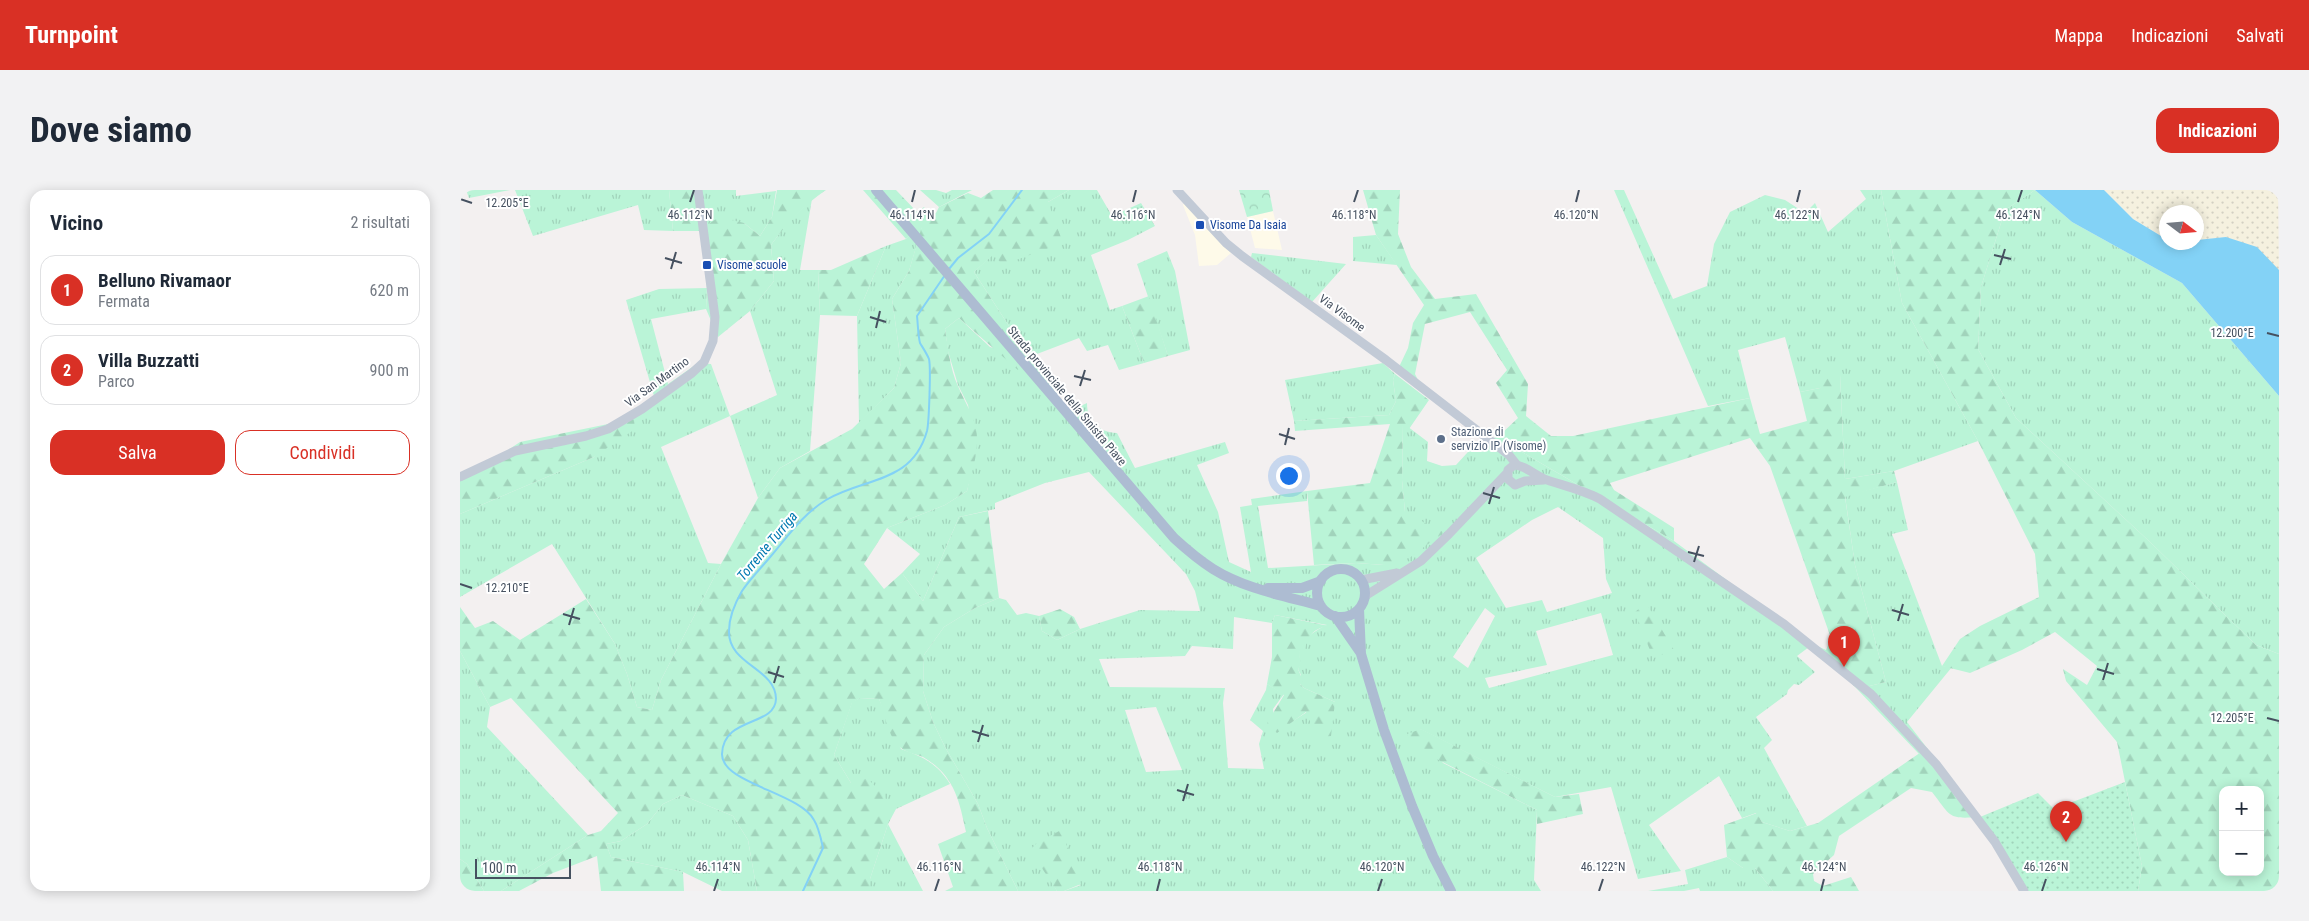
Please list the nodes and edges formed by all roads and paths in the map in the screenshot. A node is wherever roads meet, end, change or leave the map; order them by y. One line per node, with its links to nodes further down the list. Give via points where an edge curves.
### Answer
1 (698, 190): 8 (street, Via San Martino, via 715,317 713,341 704,362 649,404 608,429 515,451)
2 (876, 190): 16 (main road, Strada provinciale della Sinistra Piave, via 1174,538 1213,569)
3 (1177, 190): 4 (street, Via Visome, via 1242,256 1386,360)
4 (1501, 449): 5 (street, Via Visome); 7 (street)
5 (1517, 465): 6 (street); 7 (street)
6 (1526, 470): 9 (street); 10 (street)
7 (1507, 472): 11 (street); 12 (street)
8 (460, 478)
9 (1548, 480): 10 (street); 23 (street, via 1600,499 1784,624 1871,694 1936,764 1995,842)
10 (1525, 481): 11 (street)
11 (1512, 484): 12 (street)
12 (1489, 492): 13 (street, via 1433,550)
13 (1404, 572): 14 (street); 17 (street)
14 (1361, 580): 15 (main road, via 1349,571 1341,570 1333,571); 17 (main road)
15 (1321, 581): 16 (main road, via 1302,588); 18 (main road, via 1317,595)
16 (1265, 590): 18 (main road)
17 (1365, 596): 19 (main road)
18 (1321, 606): 20 (main road)
19 (1359, 609): 20 (main road, via 1347,616); 21 (main road)
20 (1335, 616): 21 (main road)
21 (1361, 654): 22 (main road, via 1412,806)
22 (1451, 891)
23 (2024, 891)

